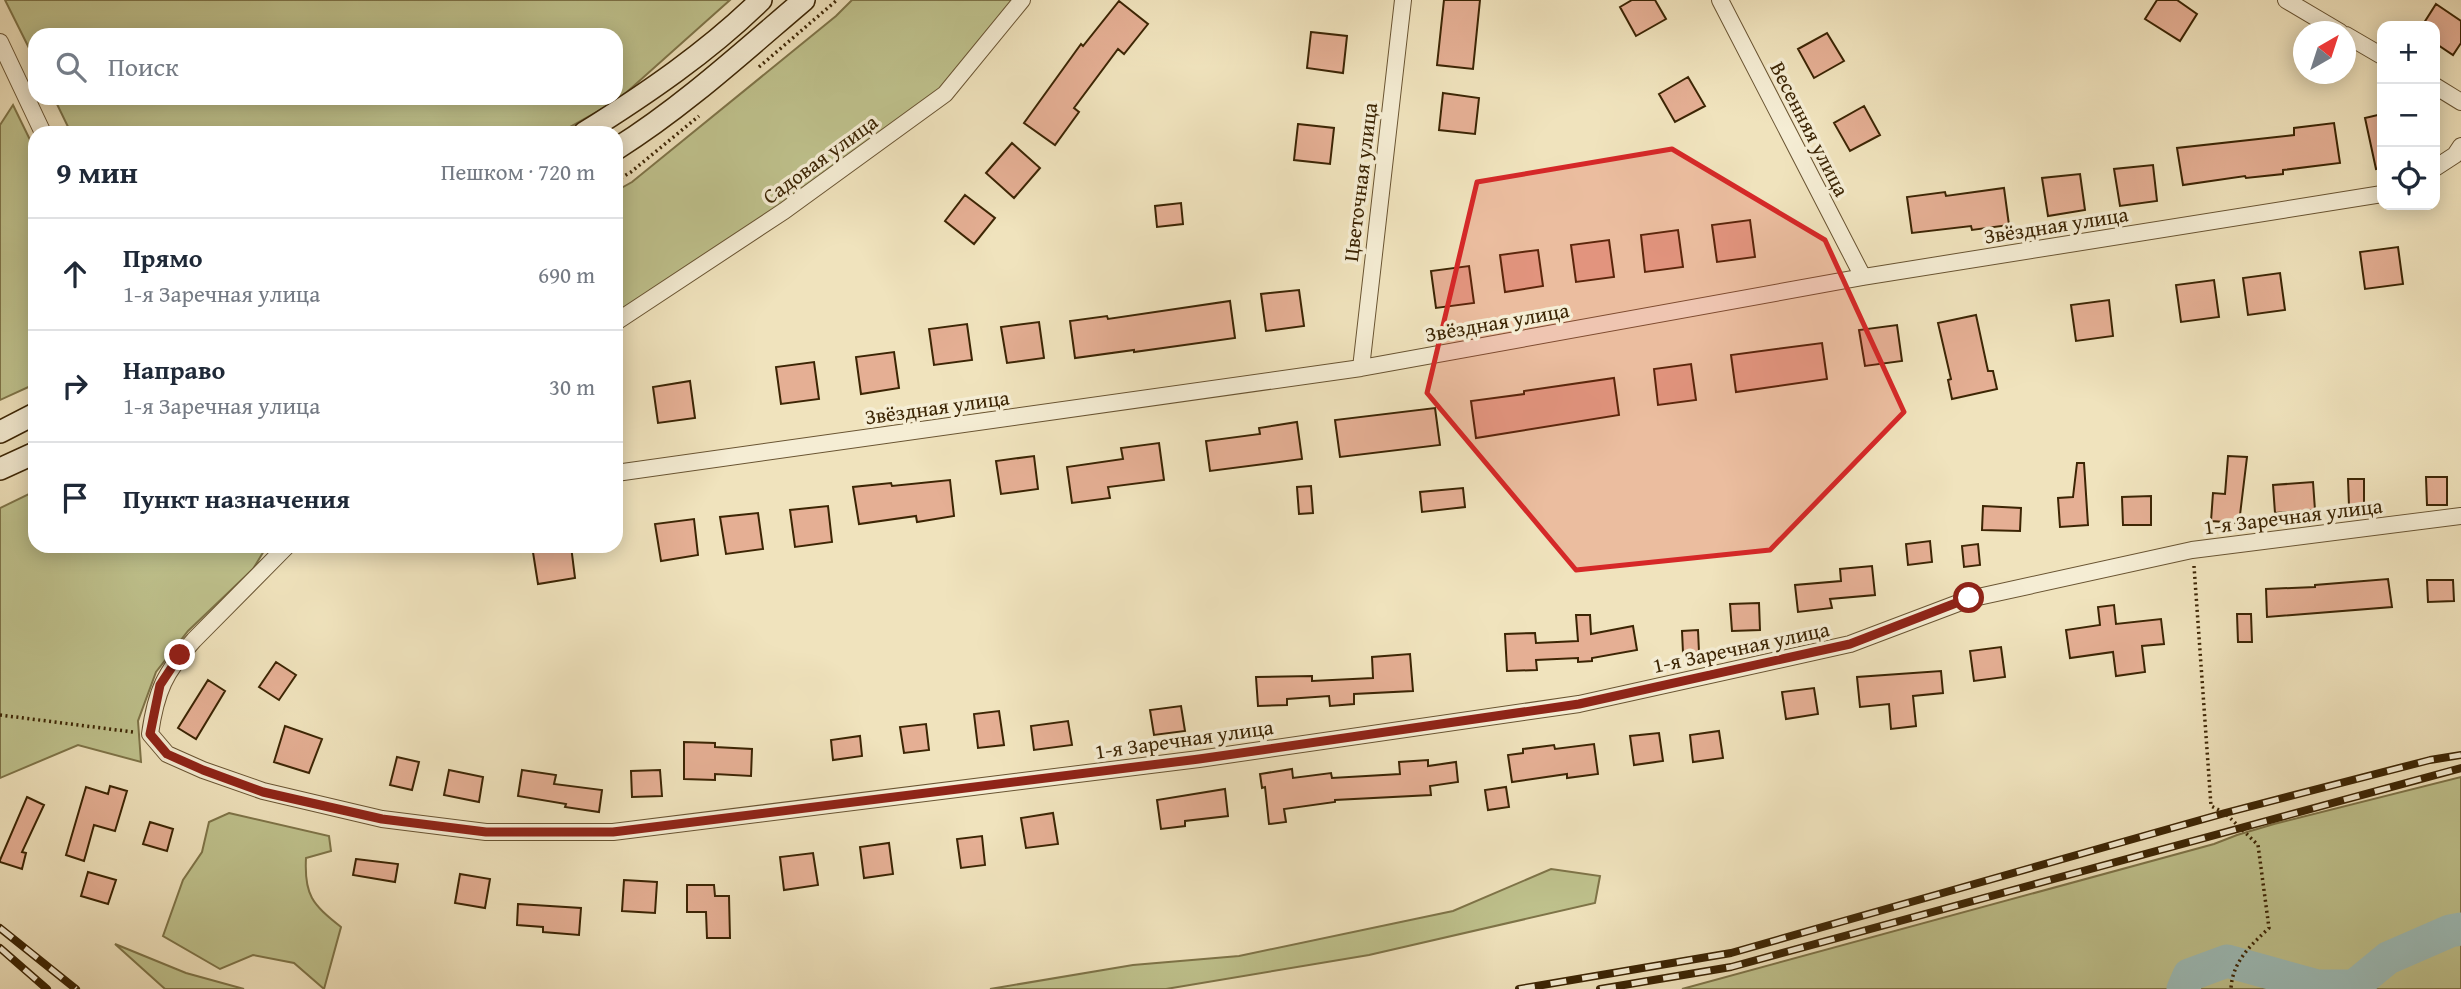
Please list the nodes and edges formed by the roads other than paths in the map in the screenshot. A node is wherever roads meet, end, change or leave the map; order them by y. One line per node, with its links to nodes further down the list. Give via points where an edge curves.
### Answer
1 (761, 0): 16 (main road, via 645,94)
2 (804, 0): 17 (main road)
3 (1022, 0): 22 (street, Садовая улица, via 945,94 784,211)
4 (1403, 0): 23 (street, Цветочная улица)
5 (1720, 0): 21 (street, Весенняя улица)
6 (2286, 0): 7 (street)
7 (2321, 21)
8 (2356, 41): 10 (street)
9 (0, 43): 12 (street)
10 (2377, 53)
11 (2440, 89): 13 (street)
12 (28, 102)
13 (2461, 102)
14 (30, 105): 15 (street)
15 (40, 126)
16 (595, 126)
17 (623, 145)
18 (2461, 146): 19 (street)
19 (2440, 165)
20 (2377, 195): 21 (street, Звёздная улица)
21 (1863, 278): 23 (street, Звёздная улица)
22 (623, 317)
23 (1361, 368): 28 (street, Звёздная улица)
24 (28, 418): 25 (main road)
25 (0, 432)
26 (28, 456): 27 (main road)
27 (0, 469)
28 (623, 472)
29 (2461, 516): 30 (street, 1-я Заречная улица, via 2192,550 1969,598 1850,644 1579,704 1199,759 613,832 486,832 382,819 263,792 167,754 150,734 160,685 180,655)
30 (280, 553)

